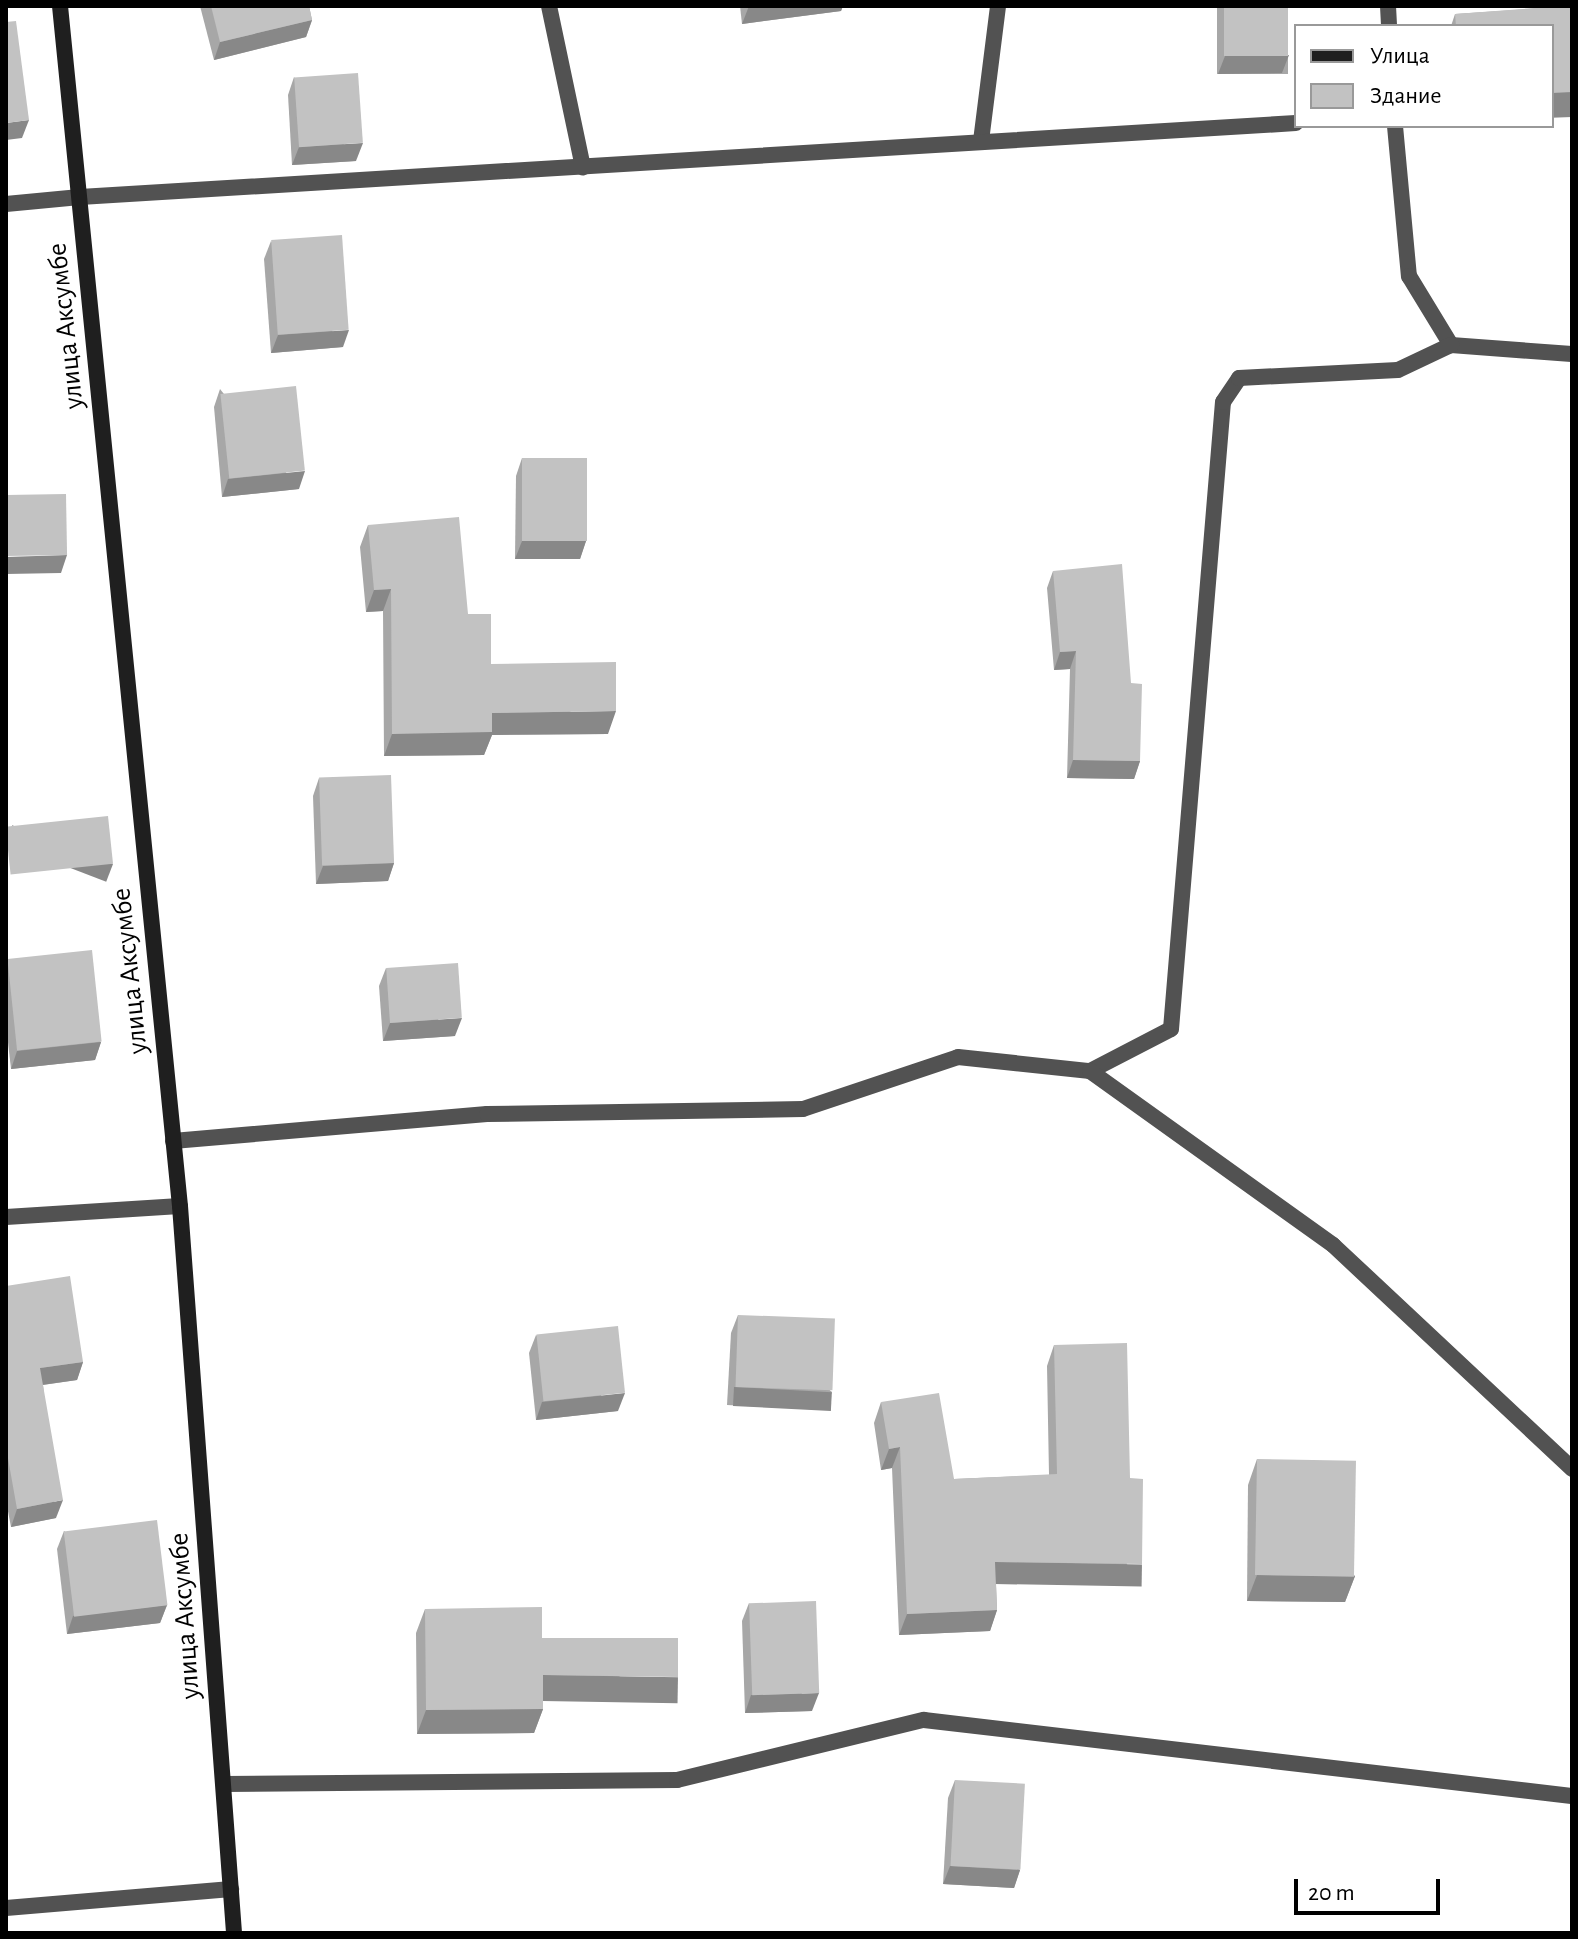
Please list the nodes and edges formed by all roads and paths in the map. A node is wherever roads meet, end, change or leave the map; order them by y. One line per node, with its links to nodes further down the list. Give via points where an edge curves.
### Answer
1 (60, 6): 8 (main road, улица Аксумбе)
2 (549, 6): 7 (street)
3 (998, 6): 6 (street)
4 (1294, 123): 6 (street)
5 (1395, 128): 10 (street, via 1409,276)
6 (981, 141): 7 (street)
7 (583, 167): 8 (street)
8 (80, 197): 9 (street); 13 (main road, улица Аксумбе)
9 (6, 204)
10 (1451, 345): 11 (street); 12 (street, via 1398,370 1239,378 1223,402 1171,1029)
11 (1572, 354)
12 (1090, 1071): 13 (street, via 958,1057 803,1109 487,1114); 16 (street, via 1333,1245)
13 (173, 1141): 14 (main road, улица Аксумбе)
14 (180, 1206): 15 (street); 17 (main road, улица Аксумбе)
15 (6, 1217)
16 (1572, 1469)
17 (224, 1784): 18 (street, via 677,1780 924,1720); 19 (main road, улица Аксумбе)
18 (1572, 1796)
19 (231, 1889): 20 (street); 21 (main road, улица Аксумбе)
20 (6, 1908)
21 (234, 1933)

